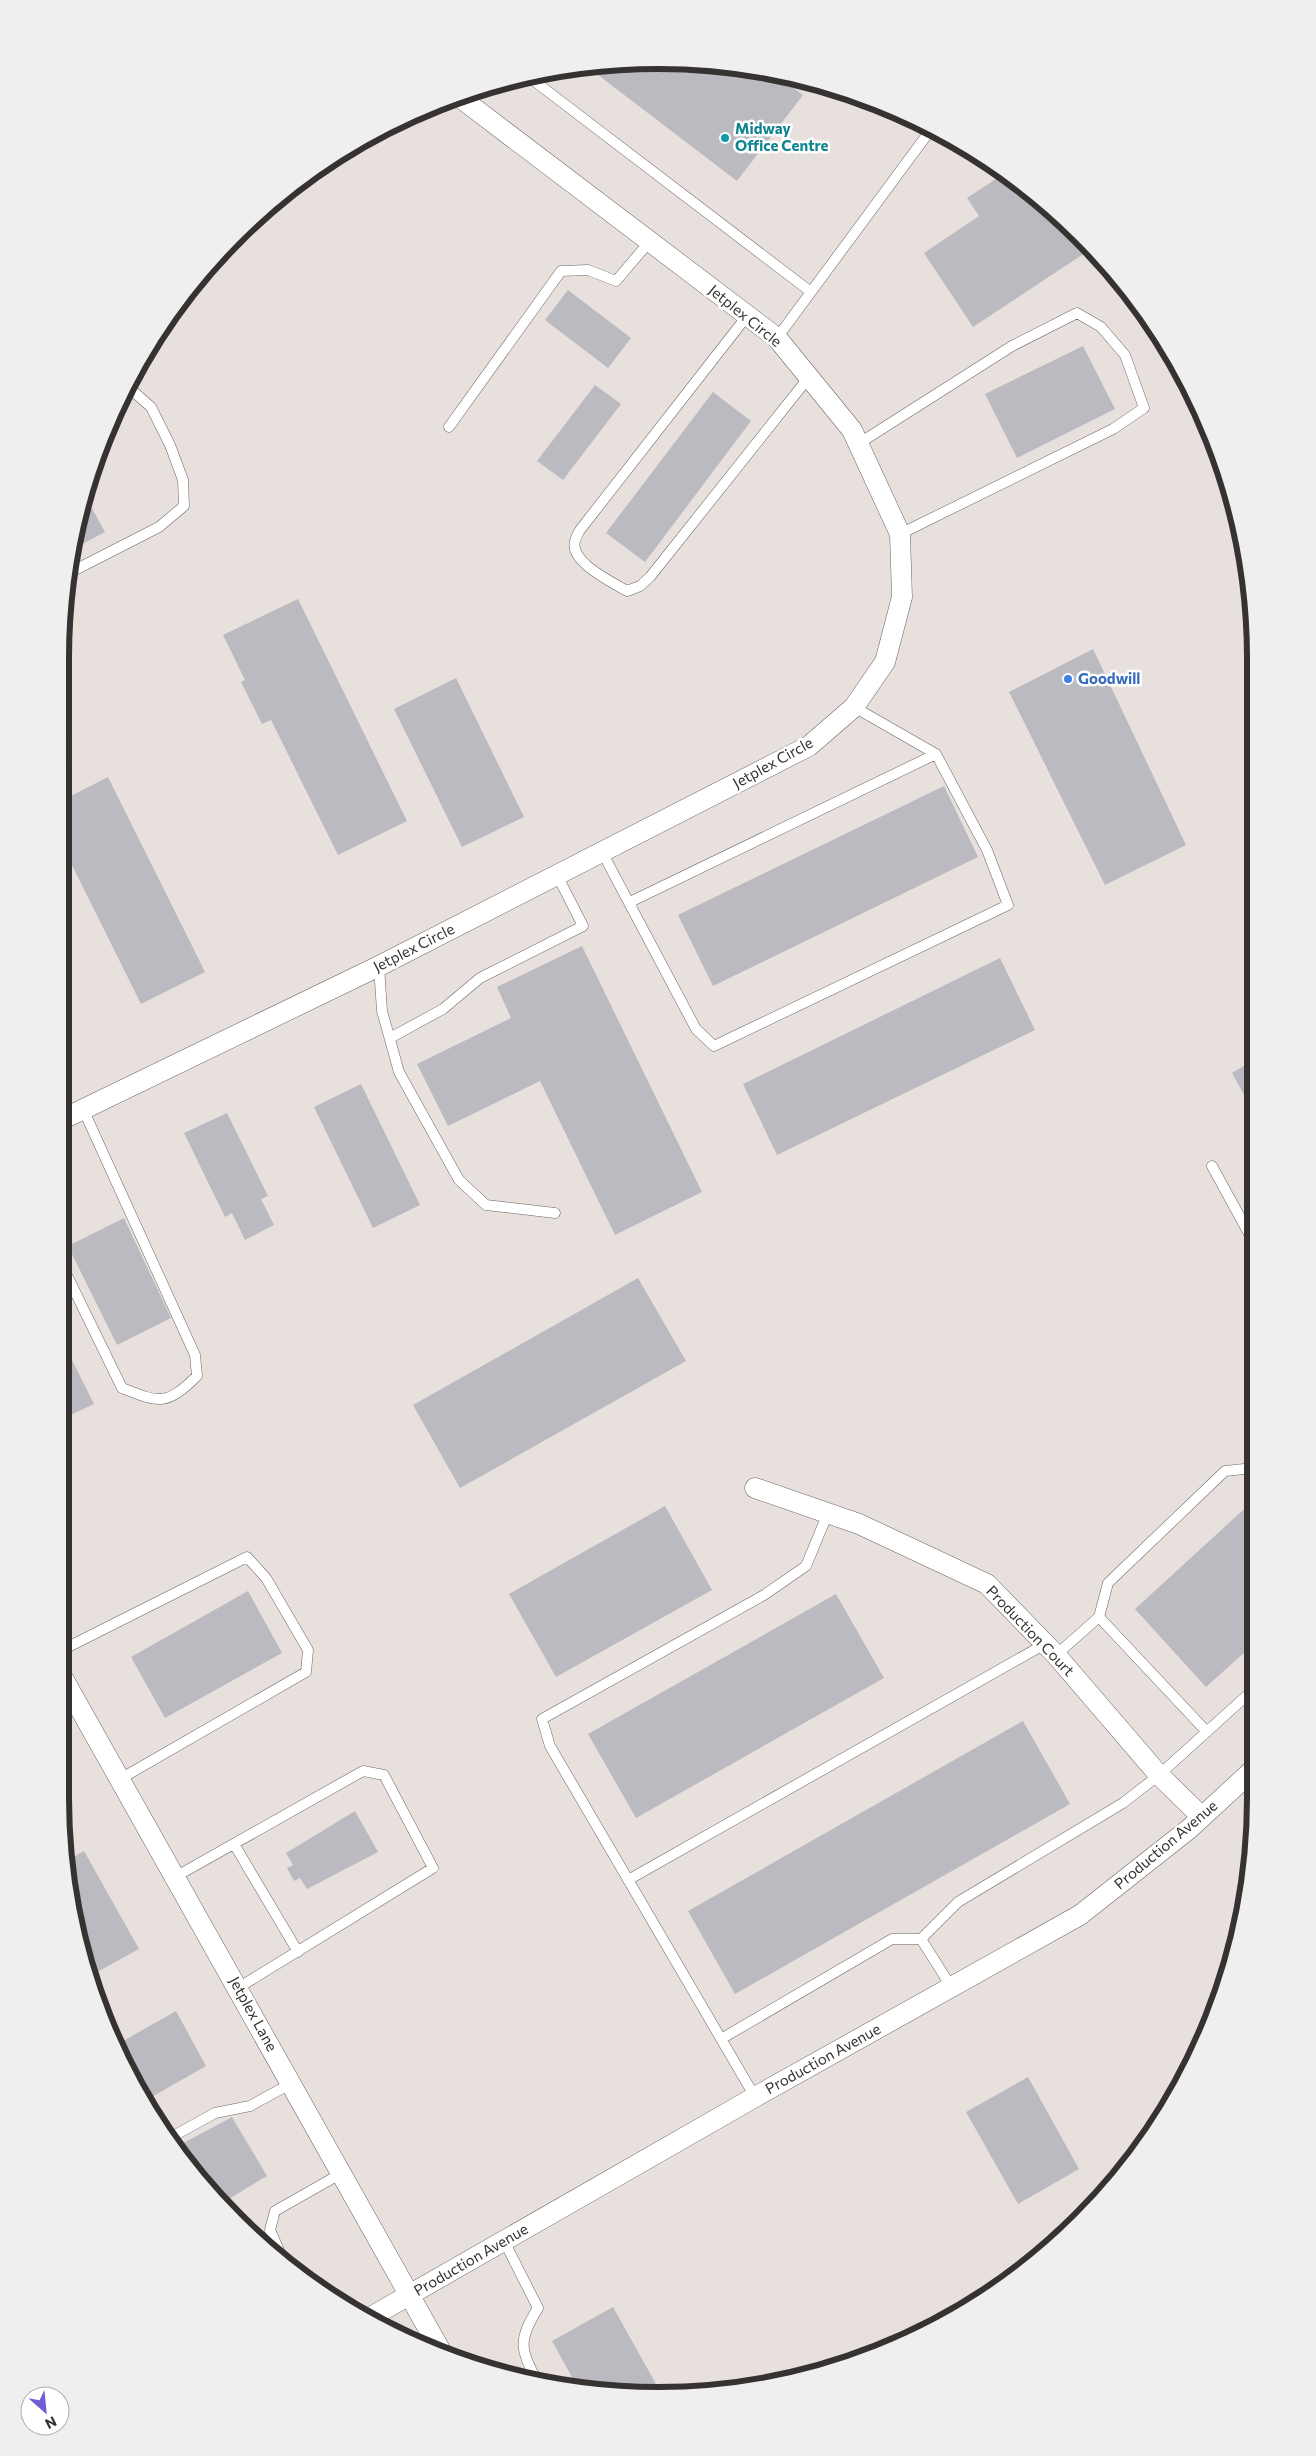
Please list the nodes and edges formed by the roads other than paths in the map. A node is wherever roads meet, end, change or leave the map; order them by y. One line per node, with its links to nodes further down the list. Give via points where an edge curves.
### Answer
1 (535, 82): 5 (lane)
2 (465, 101): 4 (street, Jetplex Circle)
3 (927, 134): 5 (lane)
4 (650, 241): 6 (street, Jetplex Circle); 10 (lane, via 616,281 588,270 561,271)
5 (811, 292): 7 (lane)
6 (748, 316): 7 (street, Jetplex Circle); 8 (lane, via 580,530 574,542 576,554 587,568 626,591 640,586)
7 (776, 338): 8 (street, Jetplex Circle)
8 (808, 377): 11 (street, Jetplex Circle, via 852,430)
9 (133, 392): 13 (lane, via 151,407 170,445 183,480 184,506 160,527)
10 (448, 427)
11 (858, 444): 12 (street, Jetplex Circle); 12 (lane, via 1012,346 1077,313 1101,327 1124,355 1144,408 1113,429)
12 (900, 534): 14 (street, Jetplex Circle, via 902,597 884,662)
13 (76, 570)
14 (854, 707): 15 (lane); 16 (street, Jetplex Circle, via 809,746)
15 (936, 754): 18 (lane); 18 (lane, via 987,850 1008,905 714,1046 696,1029)
16 (602, 852): 17 (street, Jetplex Circle); 18 (lane)
17 (557, 874): 19 (street, Jetplex Circle); 20 (lane, via 583,926 480,978 443,1009)
18 (630, 902)
19 (379, 966): 20 (lane, via 382,1012); 21 (street, Jetplex Circle)
20 (390, 1038): 24 (lane, via 399,1072 459,1180 486,1205)
21 (83, 1109): 22 (street, Jetplex Circle); 26 (lane, via 195,1355 197,1376 177,1395 154,1401 122,1388)
22 (69, 1116)
23 (1212, 1166): 25 (lane)
24 (555, 1213)
25 (1247, 1230)
26 (69, 1279)
27 (1247, 1469): 30 (lane, via 1225,1471 1108,1583)
28 (755, 1488): 29 (street, Production Court)
29 (828, 1513): 32 (street, Production Court, via 859,1524 987,1584); 42 (lane, via 806,1566 764,1595 542,1719 550,1746)
30 (1099, 1617): 32 (lane); 35 (lane)
31 (69, 1646): 38 (lane, via 247,1557 266,1578 308,1650 306,1672)
32 (1050, 1650): 36 (street, Production Court); 42 (lane)
33 (69, 1689): 38 (street, Jetplex Lane)
34 (1247, 1695): 35 (lane)
35 (1207, 1732): 36 (lane)
36 (1159, 1775): 39 (street, Production Court); 43 (lane, via 1123,1803 958,1902)
37 (1247, 1775): 39 (street, Production Avenue)
38 (120, 1779): 41 (street, Jetplex Lane)
39 (1202, 1817): 46 (street, Production Avenue, via 1080,1915)
40 (234, 1844): 41 (lane); 44 (lane); 44 (lane, via 364,1771 384,1775 433,1868)
41 (175, 1877): 45 (street, Jetplex Lane)
42 (628, 1880): 47 (lane)
43 (921, 1939): 46 (lane); 47 (lane, via 892,1940)
44 (298, 1952): 45 (lane)
45 (238, 1988): 48 (street, Jetplex Lane)
46 (952, 1988): 49 (street, Production Avenue)
47 (721, 2039): 49 (lane)
48 (292, 2083): 50 (lane, via 250,2106 216,2113); 51 (street, Jetplex Lane)
49 (756, 2097): 52 (street, Production Avenue)
50 (175, 2135)
51 (342, 2173): 53 (lane, via 275,2211 270,2230); 54 (street, Jetplex Lane)
52 (504, 2241): 54 (street, Production Avenue); 57 (lane, via 538,2308 527,2326 523,2354)
53 (278, 2248)
54 (410, 2295): 55 (street, Production Avenue); 56 (street, Jetplex Lane)
55 (375, 2314)
56 (438, 2344)
57 (532, 2373)

